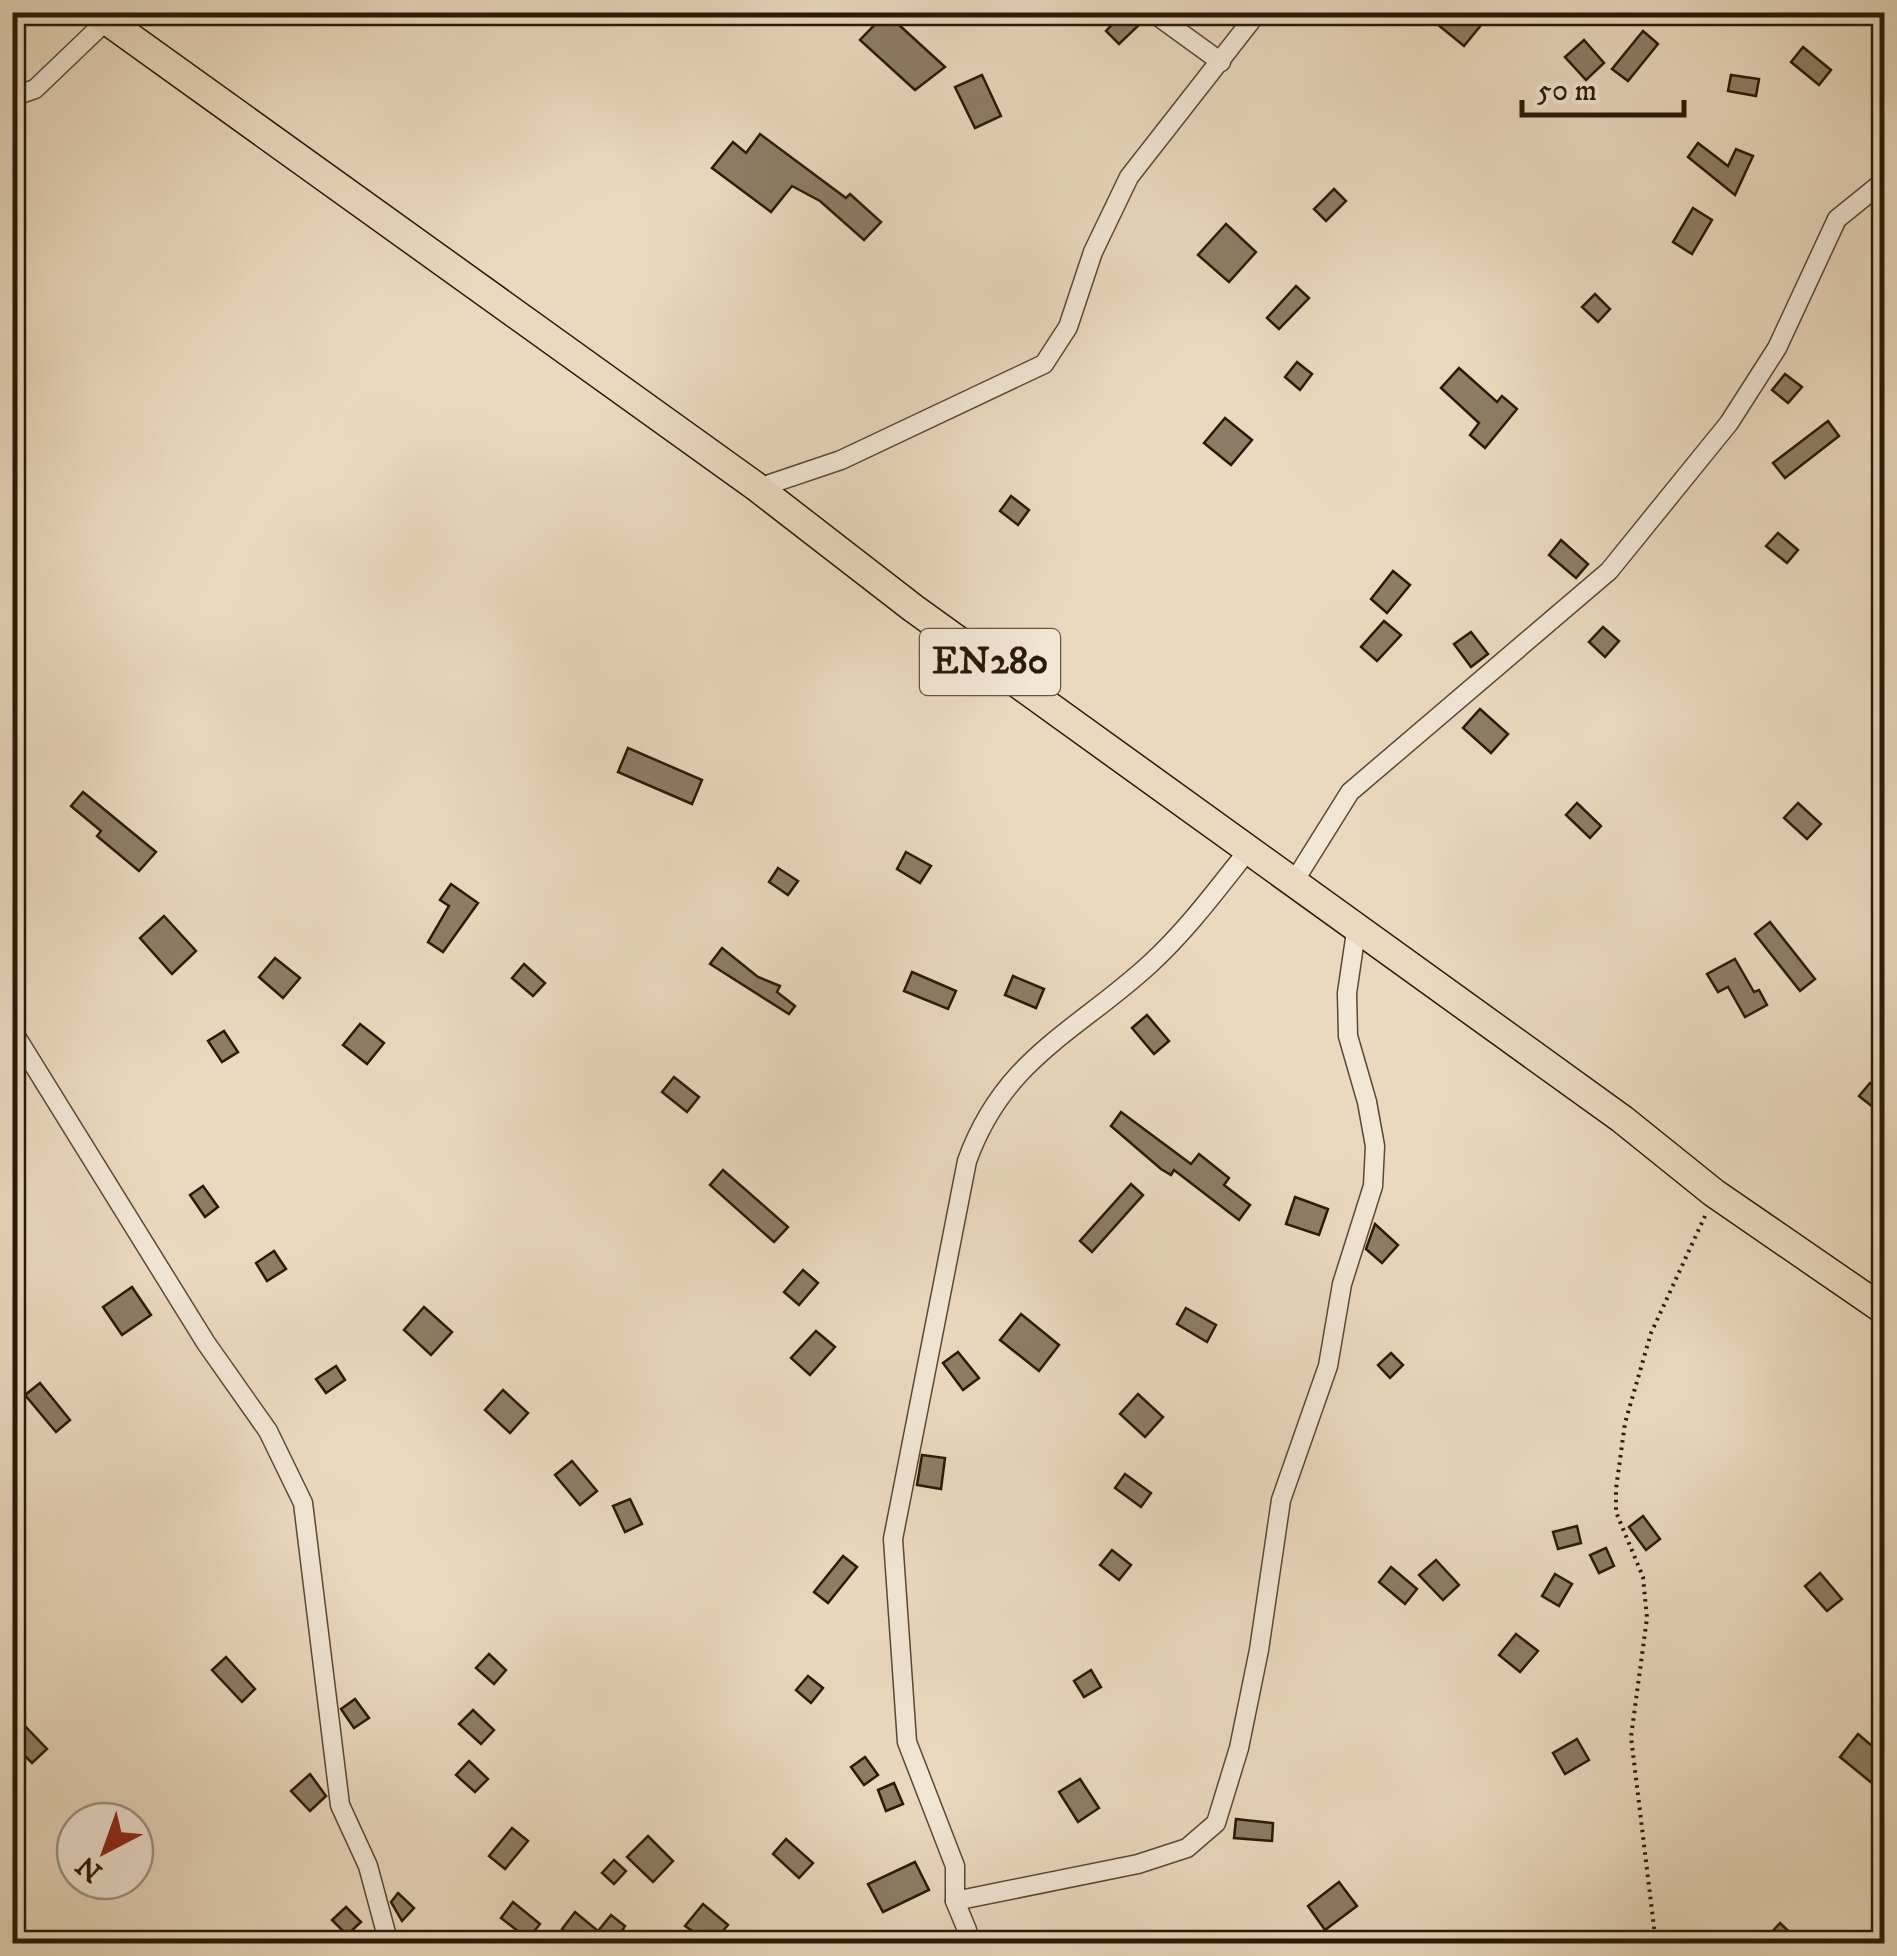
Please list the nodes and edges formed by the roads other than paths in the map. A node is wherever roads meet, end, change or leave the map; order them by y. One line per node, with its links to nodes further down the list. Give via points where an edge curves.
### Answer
1 (1152, 12): 4 (street)
2 (1258, 12): 4 (street)
3 (100, 17): 5 (street, via 34,89); 7 (main road, EN280)
4 (1221, 62): 7 (street, via 1115,200 1068,327 1044,364 841,460)
5 (12, 96)
6 (1884, 181): 9 (street, via 1837,219 1758,378 1609,571 1350,792)
7 (758, 488): 8 (main road, EN280, via 913,608)
8 (1250, 848): 9 (main road, EN280); 13 (street, via 1150,964 1025,1064 980,1126 967,1161 894,1539 908,1742 955,1866)
9 (1295, 880): 10 (main road, EN280)
10 (1356, 925): 12 (main road, EN280, via 1714,1193); 13 (street, via 1348,1036 1370,1117 1374,1186 1342,1284 1328,1366 1281,1500 1259,1650 1216,1822 1188,1848 1138,1864)
11 (12, 1030): 14 (street, via 268,1431 303,1503 340,1805 368,1866)
12 (1884, 1310)
13 (956, 1901): 15 (street)
14 (389, 1944)
15 (967, 1944)

